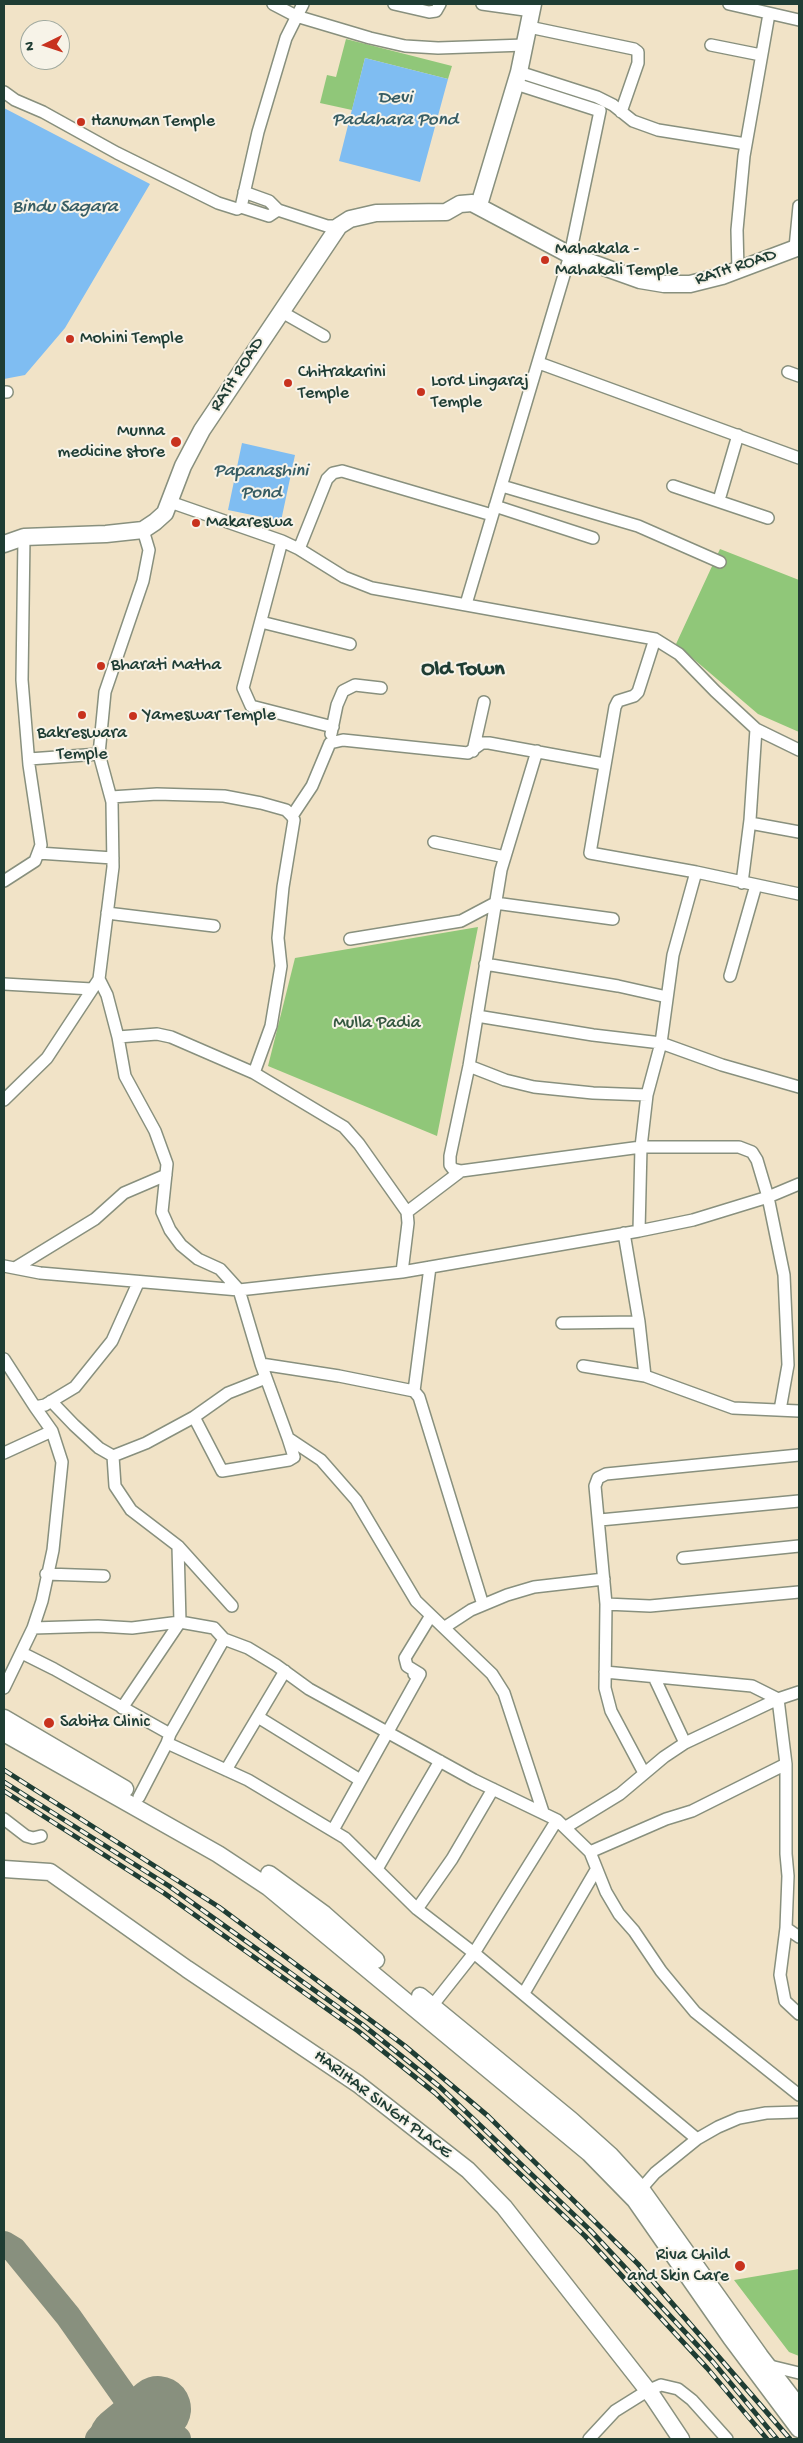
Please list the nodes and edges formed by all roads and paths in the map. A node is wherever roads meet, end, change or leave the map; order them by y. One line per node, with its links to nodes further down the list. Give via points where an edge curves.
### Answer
1 (273, 4): 9 (street)
2 (302, 4): 9 (street)
3 (394, 4): 4 (street, via 429,12)
4 (440, 4)
5 (482, 4): 7 (street)
6 (729, 4): 8 (street)
7 (531, 14): 11 (street); 16 (street, via 638,52 638,63)
8 (769, 14): 10 (street); 13 (street)
9 (296, 16): 11 (street, via 405,46); 18 (street, via 286,38 258,132)
10 (799, 20)
11 (525, 45): 14 (street)
12 (711, 45): 13 (street)
13 (761, 55): 17 (street)
14 (518, 78): 16 (street, via 597,97); 19 (street); 25 (street, via 600,111)
15 (4, 92): 21 (street, via 218,203 232,209)
16 (621, 112): 17 (street, via 633,121 658,130)
17 (746, 144): 26 (street, via 738,230)
18 (244, 192): 21 (street); 22 (street, via 269,201)
19 (479, 205): 23 (street, via 460,204 446,212 376,212 350,219); 25 (street, RATH ROAD)
20 (799, 206): 24 (street)
21 (241, 207): 22 (street, via 269,216)
22 (278, 210): 23 (street, via 327,226)
23 (339, 226): 27 (street, RATH ROAD)
24 (797, 247): 26 (street, RATH ROAD)
25 (570, 255): 26 (street, RATH ROAD, via 640,280 664,284 690,284); 29 (street)
26 (738, 271)
27 (280, 311): 28 (street); 37 (street, RATH ROAD, via 202,430 183,466)
28 (324, 336)
29 (538, 362): 32 (street); 34 (street)
30 (788, 372): 31 (street)
31 (799, 376)
32 (738, 435): 33 (street); 36 (street)
33 (799, 458)
34 (502, 486): 38 (street); 46 (street, via 638,526)
35 (672, 486): 36 (street)
36 (719, 500): 39 (street)
37 (170, 502): 40 (street, RATH ROAD, via 165,513); 43 (street)
38 (494, 510): 42 (street); 45 (street, via 342,471 327,479); 47 (street)
39 (768, 518)
40 (143, 530): 41 (street); 59 (street, via 149,550 143,581 105,692)
41 (24, 537): 44 (street); 60 (street, via 22,680)
42 (593, 538)
43 (282, 541): 45 (street); 48 (street)
44 (4, 544)
45 (299, 549): 47 (street, via 337,573 372,588)
46 (720, 562)
47 (466, 604): 49 (street)
48 (261, 622): 50 (street); 53 (street, via 243,688 251,706)
49 (655, 639): 54 (street, via 679,654 714,692); 61 (street, via 638,692 618,701 615,707)
50 (350, 644)
51 (381, 688): 53 (street, via 355,685 343,692)
52 (484, 702): 57 (street)
53 (333, 727): 55 (street)
54 (756, 729): 56 (street); 64 (street)
55 (330, 743): 57 (street, via 343,740 462,753); 63 (street, via 312,786)
56 (799, 750)
57 (473, 751): 58 (street, via 482,743)
58 (537, 751): 61 (street); 68 (street)
59 (99, 754): 60 (street); 62 (street)
60 (29, 759): 67 (street, via 41,845)
61 (604, 764): 70 (street, via 590,853)
62 (111, 797): 63 (street, via 157,794 224,796 270,805 286,810); 69 (street)
63 (292, 816): 90 (street, via 278,938 281,966 271,1026)
64 (750, 823): 65 (street); 72 (street)
65 (799, 832)
66 (434, 842): 68 (street)
67 (38, 854): 69 (street); 71 (street, via 35,861)
68 (505, 857): 75 (street)
69 (113, 858): 76 (street)
70 (696, 872): 72 (street); 85 (street, via 673,955)
71 (4, 881)
72 (742, 883): 73 (street)
73 (756, 886): 74 (street); 81 (street)
74 (799, 894)
75 (495, 903): 77 (street); 79 (street, via 461,921); 80 (street)
76 (108, 913): 78 (street); 82 (street)
77 (614, 920)
78 (214, 926)
79 (350, 938)
80 (485, 964): 85 (street); 86 (street)
81 (730, 976)
82 (99, 979): 84 (street); 87 (street, via 107,995)
83 (4, 984): 84 (street)
84 (92, 989): 93 (street, via 47,1058)
85 (667, 997): 88 (street)
86 (477, 1016): 88 (street); 89 (street)
87 (118, 1037): 90 (street, via 158,1034 171,1037); 96 (street, via 125,1076 162,1147 167,1164)
88 (661, 1043): 91 (street, via 722,1065); 92 (street)
89 (469, 1066): 92 (street, via 534,1087); 95 (street, via 450,1156 453,1169)
90 (254, 1073): 99 (street, via 344,1127)
91 (799, 1086)
92 (647, 1095): 94 (street)
93 (4, 1100)
94 (641, 1147): 95 (street); 98 (street, via 747,1148 757,1160); 100 (street)
95 (461, 1170): 99 (street)
96 (166, 1175): 102 (street, via 124,1193 95,1219); 106 (street, via 162,1212 170,1230 181,1246 198,1260 220,1269)
97 (799, 1184): 98 (street)
98 (768, 1197): 100 (street, via 692,1220); 117 (street, via 784,1275 787,1325 788,1365)
99 (407, 1212): 104 (street)
100 (639, 1231): 101 (street)
101 (624, 1233): 103 (street); 107 (street)
102 (9, 1267): 105 (street, via 40,1274)
103 (430, 1267): 104 (street); 114 (street)
104 (402, 1272): 106 (street)
105 (138, 1283): 106 (street); 115 (street, via 112,1341 75,1387)
106 (238, 1290): 110 (street)
107 (639, 1322): 108 (street); 112 (street)
108 (562, 1323)
109 (4, 1359): 116 (street)
110 (261, 1364): 113 (street); 114 (street)
111 (583, 1366): 112 (street)
112 (645, 1376): 117 (street, via 734,1408)
113 (266, 1378): 119 (street, via 228,1393); 121 (street)
114 (414, 1391): 135 (street, via 419,1397)
115 (52, 1401): 116 (street); 124 (street, via 74,1426)
116 (35, 1407): 120 (street)
117 (780, 1410): 118 (street)
118 (799, 1411)
119 (194, 1417): 121 (street, via 222,1471 289,1460 294,1457); 124 (street, via 146,1443)
120 (52, 1431): 122 (street); 130 (street, via 62,1462 53,1550)
121 (288, 1438): 137 (street, via 321,1460 356,1500 416,1601)
122 (4, 1453)
123 (799, 1455): 126 (street, via 606,1474 598,1478 595,1486)
124 (113, 1456): 127 (street, via 115,1486 131,1510)
125 (799, 1501): 126 (street)
126 (600, 1520): 132 (street)
127 (178, 1546): 136 (street); 138 (street)
128 (799, 1546): 129 (street)
129 (683, 1558)
130 (46, 1574): 131 (street); 140 (street)
131 (104, 1576)
132 (604, 1579): 134 (street); 135 (street, via 534,1587)
133 (799, 1592): 134 (street, via 650,1606)
134 (606, 1604): 144 (street)
135 (482, 1605): 139 (street)
136 (232, 1606)
137 (430, 1617): 139 (street); 152 (street, via 405,1658 407,1666 417,1674)
138 (180, 1622): 140 (street, via 132,1628); 141 (street, via 214,1628); 149 (street)
139 (445, 1627): 163 (street, via 492,1674 504,1693)
140 (33, 1628): 142 (street)
141 (224, 1639): 143 (street, via 248,1648); 154 (street)
142 (22, 1653): 146 (street); 149 (street)
143 (285, 1671): 150 (street); 152 (street, via 309,1689)
144 (605, 1672): 145 (street); 159 (street, via 607,1700)
145 (654, 1677): 148 (street, via 752,1686); 155 (street)
146 (4, 1688)
147 (799, 1692): 148 (street)
148 (778, 1699): 155 (street); 157 (street)
149 (122, 1708): 154 (street)
150 (258, 1717): 158 (street); 160 (street)
151 (4, 1718): 162 (street)
152 (387, 1731): 156 (street); 160 (street)
153 (4, 1733): 183 (street, via 218,1854 268,1887 589,2152 635,2200)
154 (168, 1739): 158 (street); 162 (street)
155 (685, 1743): 159 (street)
156 (440, 1761): 161 (street); 170 (street)
157 (786, 1764): 168 (street, via 692,1811 666,1818); 173 (street)
158 (226, 1770): 166 (street)
159 (644, 1773): 165 (street, via 620,1794)
160 (360, 1780): 166 (street)
161 (493, 1789): 163 (street); 172 (street, via 452,1859)
162 (139, 1797): 177 (street, via 260,1868 324,1914)
163 (543, 1812): 165 (street)
164 (4, 1819): 167 (street, via 26,1836)
165 (561, 1824): 168 (street); 175 (street)
166 (332, 1830): 170 (street, via 345,1838)
167 (41, 1836)
168 (590, 1852): 171 (street)
169 (4, 1869): 185 (street, HARIHAR SINGH PLACE, via 50,1872 358,2084 468,2170 504,2207)
170 (376, 1869): 172 (street)
171 (596, 1870): 176 (street); 179 (street, via 619,1914 695,2012)
172 (417, 1909): 175 (street)
173 (786, 1928): 174 (street); 178 (street, via 780,1965 782,1991 786,2001)
174 (798, 1935)
175 (474, 1953): 176 (street); 177 (street)
176 (524, 1993): 181 (street)
177 (432, 2006): 182 (street, via 571,2120)
178 (799, 2014)
179 (799, 2095)
180 (799, 2112): 181 (street, via 739,2118)
181 (697, 2138): 182 (street)
182 (641, 2189): 183 (street)
183 (759, 2365): 184 (street); 186 (street); 187 (street)
184 (799, 2372)
185 (647, 2391): 188 (street, via 615,2411); 189 (street, HARIHAR SINGH PLACE); 190 (street, via 661,2385 678,2389)
186 (799, 2407)
187 (799, 2428)
188 (589, 2439)
189 (681, 2439)
190 (728, 2439)

